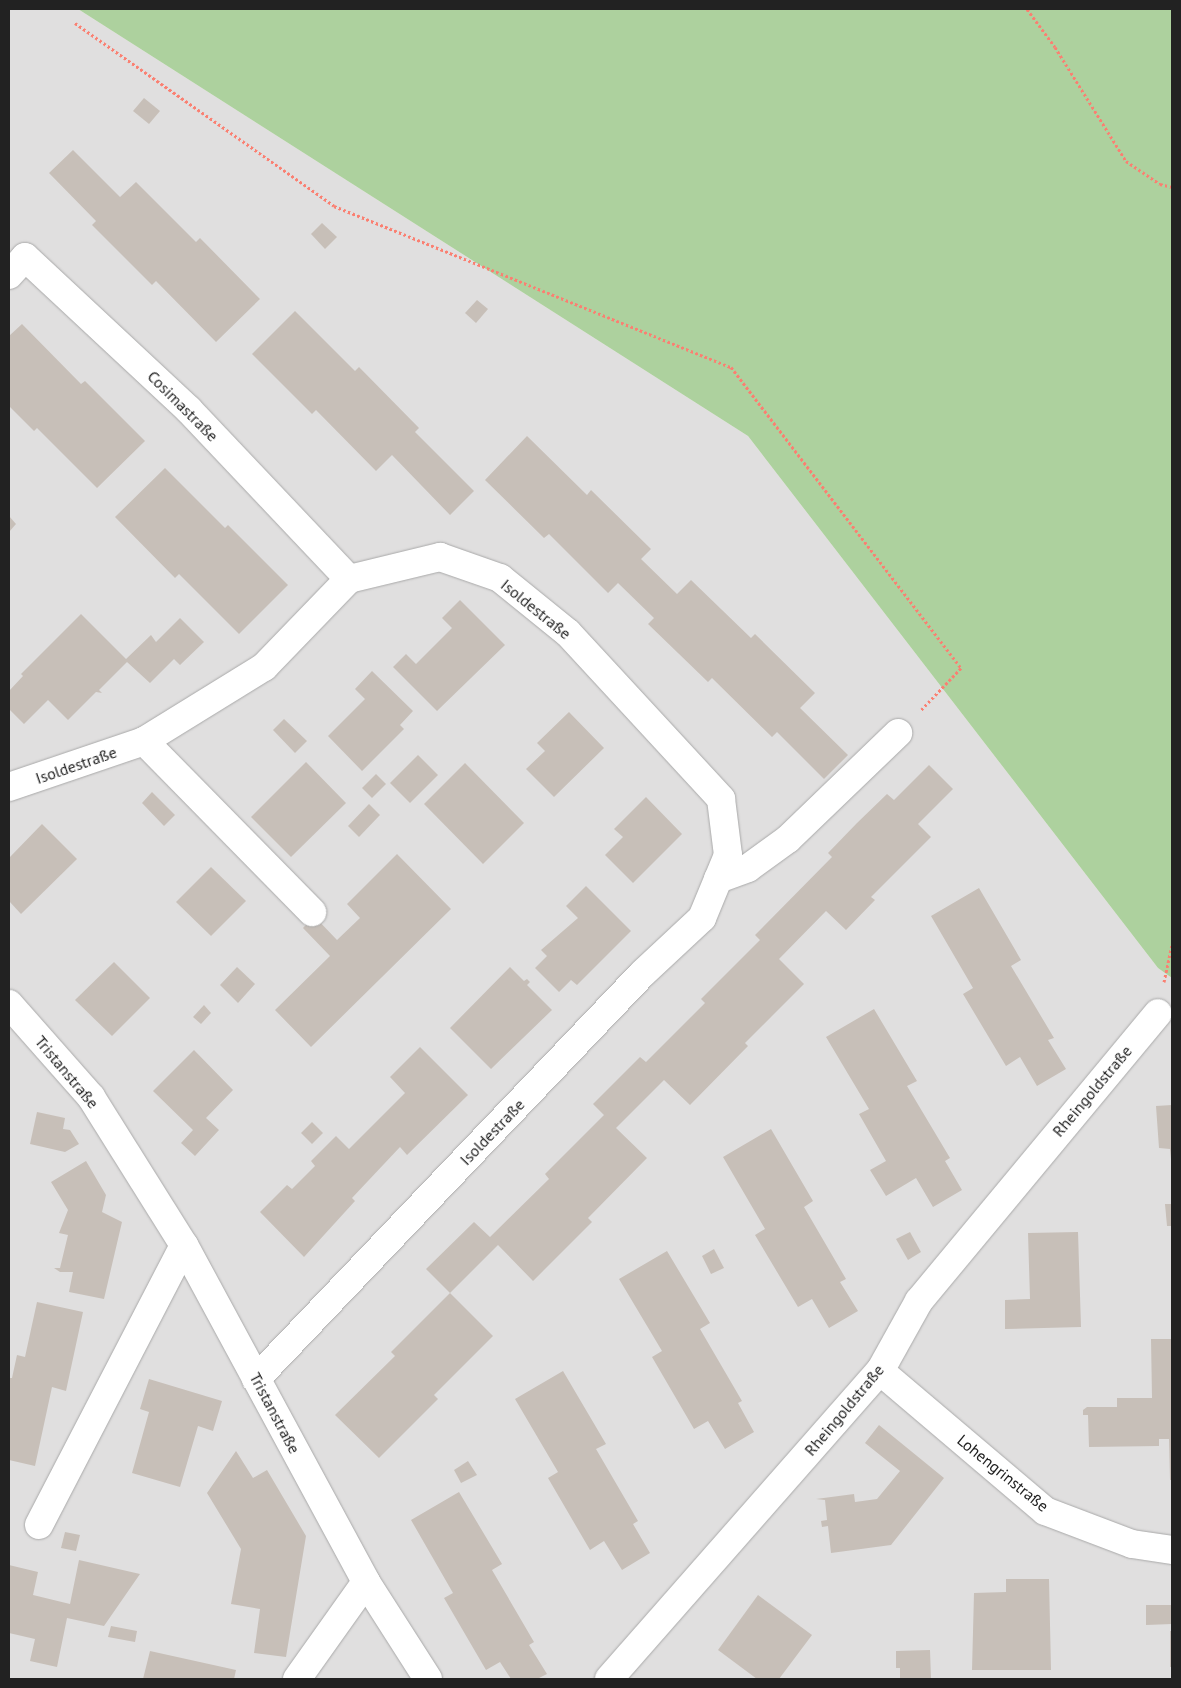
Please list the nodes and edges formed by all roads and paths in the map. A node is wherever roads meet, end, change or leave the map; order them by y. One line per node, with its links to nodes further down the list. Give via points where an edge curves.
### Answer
1 (1027, 9): 3 (path, via 1055,47 1126,161 1160,184)
2 (75, 23): 6 (path, via 334,206 731,368 961,668)
3 (1172, 187)
4 (9, 275): 5 (street, Cosimastraße, via 25,257 189,410)
5 (350, 579): 7 (street, Isoldestraße, via 264,667); 9 (street, Isoldestraße, via 440,557 500,578 568,633 721,799 728,855)
6 (898, 733): 9 (street, via 788,839 748,868)
7 (144, 741): 8 (street, Isoldestraße); 10 (street)
8 (9, 787)
9 (718, 879): 15 (street, Isoldestraße, via 702,918 643,973)
10 (312, 912)
11 (9, 1004): 13 (street, Tristanstraße, via 91,1097)
12 (1158, 1013): 14 (street, Rheingoldstraße, via 919,1301)
13 (184, 1245): 15 (street, Tristanstraße); 16 (street)
14 (880, 1371): 17 (street, Lohengrinstraße, via 1045,1511 1132,1544); 21 (street, Rheingoldstraße)
15 (256, 1379): 18 (street, Tristanstraße)
16 (39, 1524)
17 (1172, 1550)
18 (366, 1582): 19 (street); 20 (street, Tristanstraße)
19 (297, 1679)
20 (428, 1679)
21 (609, 1679)

